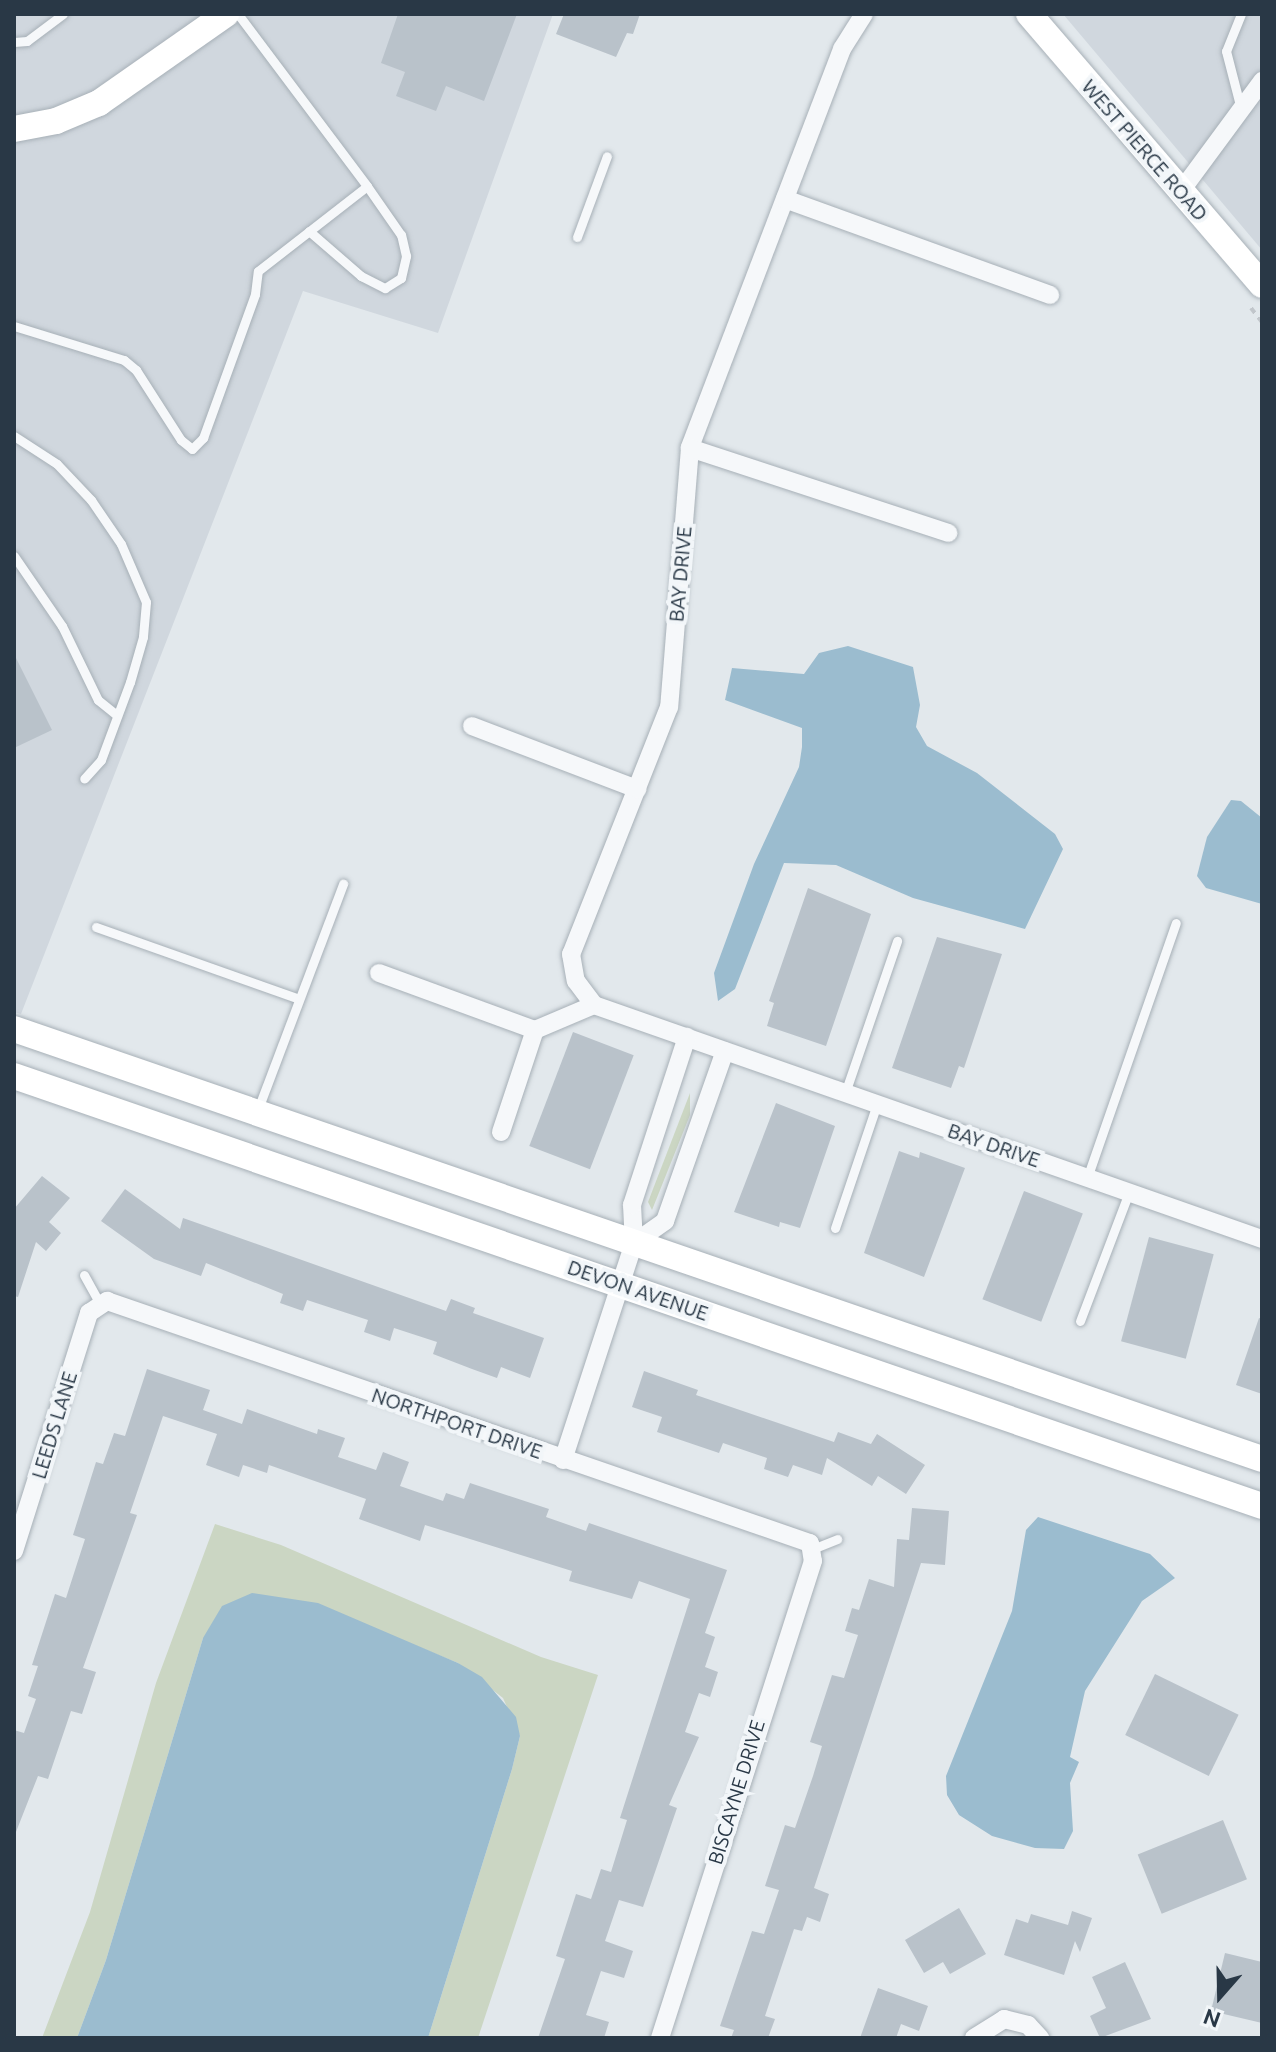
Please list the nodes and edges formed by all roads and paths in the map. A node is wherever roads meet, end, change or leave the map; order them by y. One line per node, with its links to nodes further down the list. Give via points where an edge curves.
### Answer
1 (63, 14): 7 (lane, via 27,41)
2 (226, 14): 10 (main road, via 99,103 56,121)
3 (238, 14): 12 (lane)
4 (864, 14): 14 (street, BAY DRIVE, via 842,49)
5 (1029, 14): 13 (main road, WEST PIERCE ROAD)
6 (1241, 14): 9 (lane, via 1226,51)
7 (14, 42)
8 (1262, 81): 9 (street)
9 (1241, 109): 13 (street)
10 (14, 129)
11 (607, 156): 16 (lane)
12 (367, 186): 15 (lane); 15 (lane, via 401,235 406,256 401,278 385,288 361,276)
13 (1181, 191): 17 (main road, WEST PIERCE ROAD)
14 (785, 199): 18 (street); 21 (street, BAY DRIVE)
15 (309, 231): 19 (lane, via 258,271 255,294 209,424 192,449 124,360)
16 (577, 237)
17 (1262, 285)
18 (1050, 295)
19 (14, 326)
20 (14, 436): 24 (lane, via 57,464 91,500 140,581 146,602 143,637)
21 (690, 448): 22 (street); 27 (street, BAY DRIVE, via 669,707)
22 (948, 533)
23 (14, 556): 24 (lane, via 62,626 98,700)
24 (115, 714): 26 (lane, via 101,760)
25 (472, 726): 27 (street)
26 (84, 779)
27 (637, 789): 34 (street, BAY DRIVE, via 571,954 576,981)
28 (343, 884): 33 (lane)
29 (1176, 923): 44 (lane)
30 (96, 927): 33 (lane)
31 (897, 941): 40 (lane)
32 (379, 973): 36 (street)
33 (299, 999): 42 (lane)
34 (594, 1005): 36 (street); 37 (street, BAY DRIVE)
35 (14, 1029): 42 (main road)
36 (535, 1030): 43 (street)
37 (687, 1037): 38 (street, BAY DRIVE); 48 (street, via 632,1205)
38 (725, 1051): 40 (street, BAY DRIVE); 48 (street, via 665,1221)
39 (14, 1076): 50 (main road, DEVON AVENUE)
40 (845, 1093): 41 (street, BAY DRIVE)
41 (877, 1104): 44 (street, BAY DRIVE); 46 (lane)
42 (257, 1113): 48 (main road)
43 (501, 1132)
44 (1087, 1178): 45 (street, BAY DRIVE)
45 (1129, 1192): 47 (street, BAY DRIVE); 52 (lane)
46 (835, 1228)
47 (1262, 1239)
48 (634, 1243): 50 (street); 53 (main road)
49 (84, 1275): 51 (lane)
50 (620, 1284): 54 (street); 55 (main road, DEVON AVENUE)
51 (99, 1302): 54 (street, NORTHPORT DRIVE, via 117,1303); 58 (street, LEEDS LANE, via 89,1313)
52 (1080, 1321)
53 (1262, 1459)
54 (563, 1460): 57 (street, NORTHPORT DRIVE)
55 (1262, 1506)
56 (837, 1539): 57 (lane)
57 (815, 1548): 59 (street, BISCAYNE DRIVE)
58 (14, 1551)
59 (660, 2038)
60 (974, 2038): 61 (street, via 1004,2019 1028,2025)
61 (1040, 2038)

